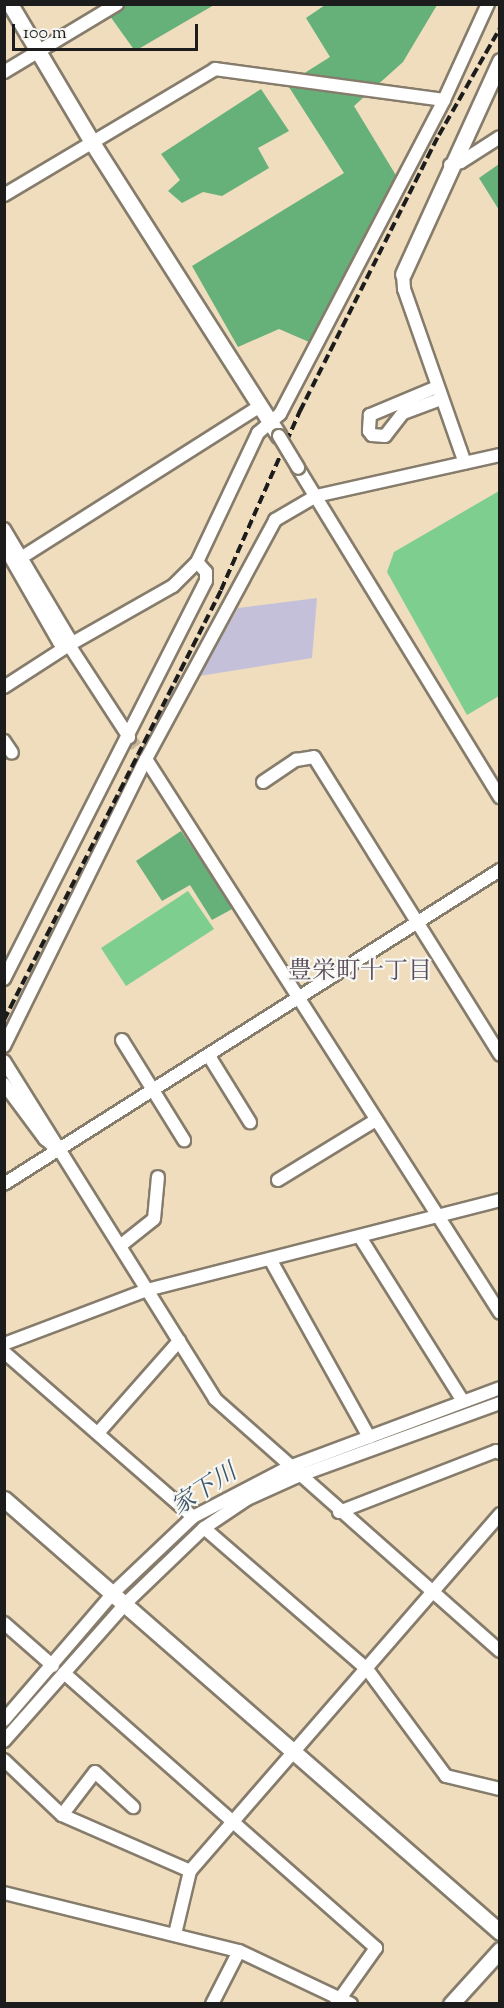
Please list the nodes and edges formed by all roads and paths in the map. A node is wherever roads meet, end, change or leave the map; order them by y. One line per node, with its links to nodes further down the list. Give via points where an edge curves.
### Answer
1 (10, 4): 4 (street)
2 (117, 4): 4 (street)
3 (488, 4): 7 (street)
4 (36, 52): 6 (street); 9 (street)
5 (500, 61): 10 (street)
6 (4, 72)
7 (444, 100): 9 (street, via 215,69); 15 (street, via 280,414)
8 (500, 137): 10 (street)
9 (93, 144): 11 (street); 14 (street)
10 (450, 165): 12 (street)
11 (4, 195)
12 (403, 274): 13 (street, via 404,288)
13 (439, 393): 13 (street, via 403,414 385,436 369,431 370,416); 18 (street)
14 (260, 406): 15 (street); 22 (street)
15 (270, 423): 16 (street); 23 (street, via 258,433)
16 (279, 436): 19 (street, bridge)
17 (500, 455): 18 (street)
18 (465, 463): 19 (street)
19 (316, 496): 29 (street, via 275,520); 31 (street)
20 (4, 529): 24 (street, via 69,638)
21 (4, 546): 24 (street, via 58,642)
22 (27, 554)
23 (197, 561): 24 (street, via 173,586); 26 (street, via 206,572 206,581)
24 (69, 645): 25 (street); 26 (street)
25 (4, 687)
26 (128, 735): 34 (street)
27 (4, 741): 28 (street)
28 (12, 753)
29 (146, 759): 35 (street); 37 (street)
30 (263, 782): 33 (street, via 296,760 314,757)
31 (500, 797)
32 (500, 870): 33 (street)
33 (419, 924): 35 (street); 39 (street)
34 (4, 979)
35 (298, 998): 38 (street); 43 (street)
36 (122, 1040): 42 (street)
37 (4, 1046)
38 (209, 1056): 42 (street); 44 (street)
39 (500, 1056)
40 (4, 1061): 46 (street)
41 (4, 1083): 46 (street, via 45,1139)
42 (153, 1092): 45 (street); 46 (street)
43 (376, 1120): 48 (street); 51 (street)
44 (250, 1122)
45 (184, 1140)
46 (59, 1150): 49 (street); 53 (street)
47 (158, 1177): 53 (street, via 154,1219)
48 (278, 1180)
49 (4, 1184)
50 (500, 1200): 51 (street)
51 (438, 1216): 52 (street); 56 (street)
52 (360, 1237): 54 (street); 61 (street)
53 (120, 1246): 55 (street)
54 (270, 1259): 55 (street); 64 (street)
55 (147, 1290): 57 (street); 58 (street)
56 (500, 1313)
57 (179, 1341): 63 (street); 66 (street, via 215,1399)
58 (4, 1344)
59 (4, 1352): 63 (street)
60 (500, 1388): 61 (street)
61 (463, 1401): 64 (street)
62 (500, 1403): 66 (street)
63 (98, 1433): 70 (street)
64 (369, 1437): 66 (street)
65 (500, 1453): 68 (street, via 496,1451)
66 (294, 1472): 68 (street); 70 (street); 71 (street)
67 (4, 1499): 72 (street)
68 (339, 1512): 73 (street)
69 (500, 1514): 73 (street)
70 (193, 1517): 72 (street)
71 (204, 1528): 74 (street); 78 (street)
72 (114, 1592): 74 (street); 77 (street)
73 (432, 1593): 76 (street); 78 (street)
74 (126, 1603): 79 (street); 82 (street)
75 (4, 1623): 77 (street)
76 (500, 1651)
77 (52, 1665): 80 (street)
78 (367, 1669): 82 (street); 84 (street, via 446,1776)
79 (64, 1673): 81 (street); 87 (street)
80 (4, 1720)
81 (4, 1741)
82 (295, 1750): 87 (street); 90 (street)
83 (4, 1760): 86 (street)
84 (500, 1789)
85 (133, 1807): 86 (street, via 95,1772)
86 (62, 1815): 88 (street)
87 (232, 1820): 88 (street); 94 (street, via 376,1948)
88 (190, 1871): 91 (street)
89 (4, 1893): 91 (street)
90 (500, 1932)
91 (175, 1934): 93 (street)
92 (500, 1950): 96 (street)
93 (239, 1952): 94 (street); 95 (street)
94 (342, 2002)
95 (212, 2004)
96 (451, 2004)

